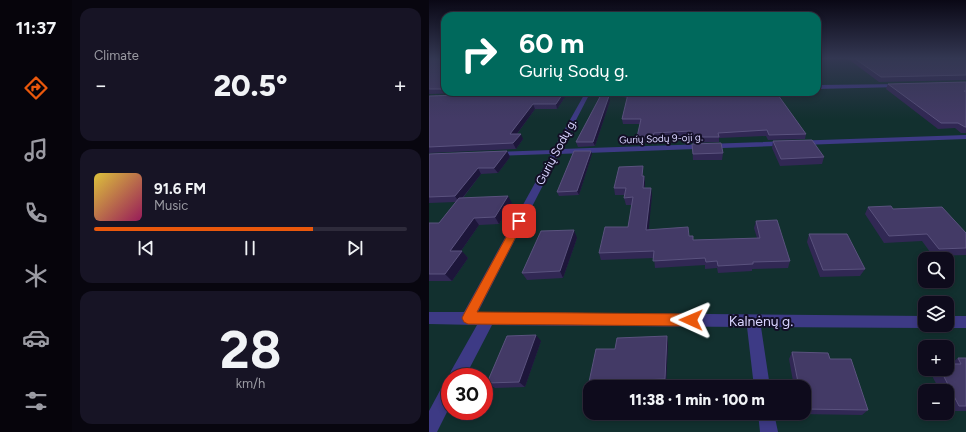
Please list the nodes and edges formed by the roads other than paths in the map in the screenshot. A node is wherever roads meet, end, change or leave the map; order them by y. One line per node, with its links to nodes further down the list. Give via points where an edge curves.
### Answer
1 (905, 85): 2 (street)
2 (821, 87)
3 (585, 96): 5 (street, Gurių Sodų g.)
4 (966, 136): 5 (street, Gurių Sodų 9-oji g.)
5 (556, 152): 6 (street, Gurių Sodų 9-oji g.); 8 (street, Gurių Sodų g.)
6 (485, 154)
7 (429, 318): 8 (street, Kalnėnų g.)
8 (468, 318): 9 (street, Kalnėnų g.)
9 (488, 318): 10 (street, Kalnėnų g.); 14 (street)
10 (753, 321): 11 (street, Kalnėnų g.); 15 (street)
11 (918, 322)
12 (954, 322): 13 (street)
13 (966, 322)
14 (462, 368)
15 (761, 380)
16 (441, 407): 18 (street)
17 (767, 420): 19 (street)
18 (429, 429)
19 (769, 432)

